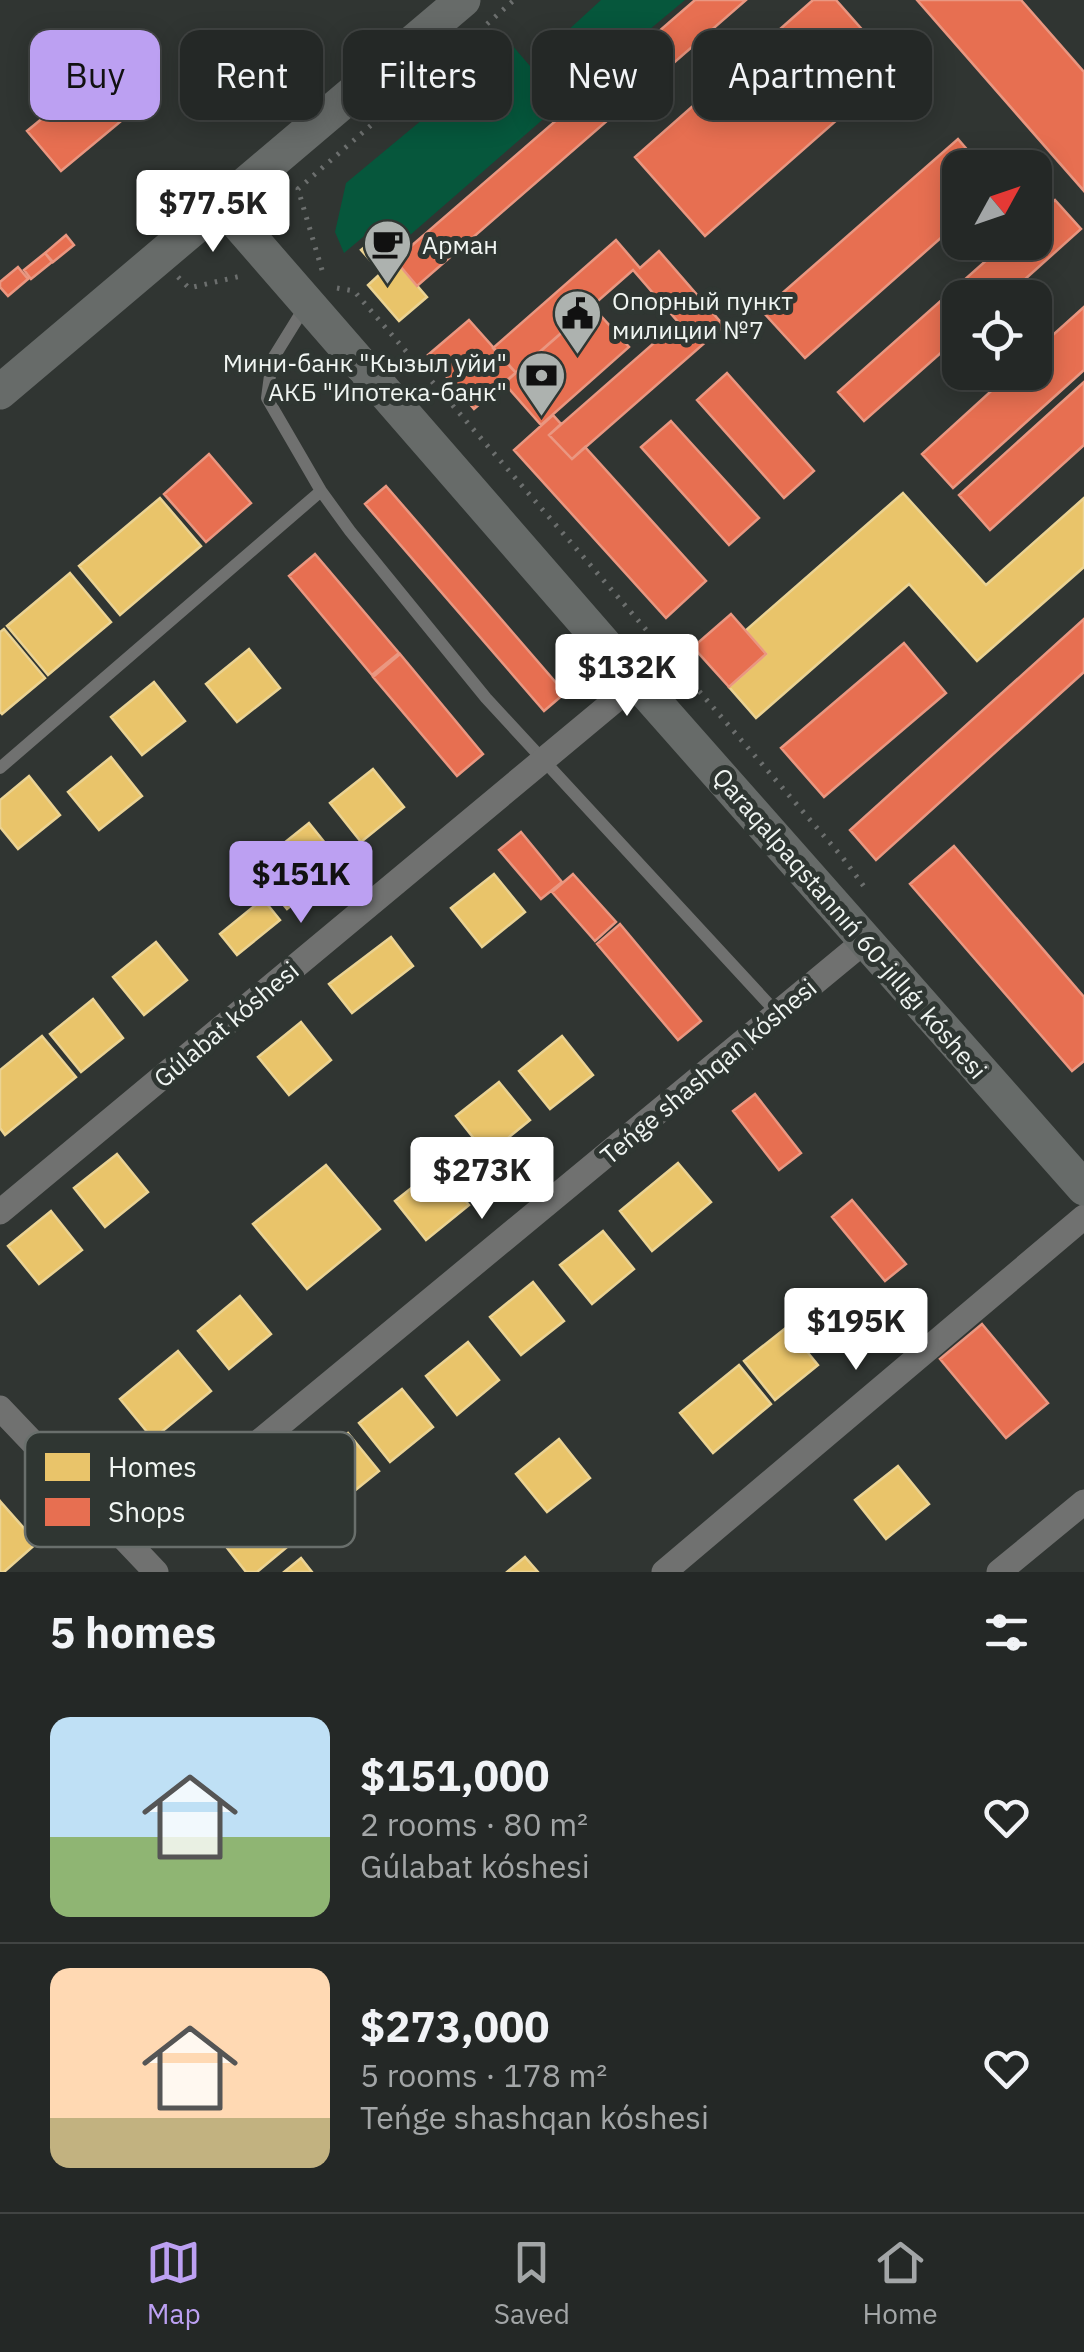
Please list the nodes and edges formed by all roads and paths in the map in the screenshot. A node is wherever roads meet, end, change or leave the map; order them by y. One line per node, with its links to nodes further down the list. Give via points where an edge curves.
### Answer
1 (514, 0): 2 (path)
2 (474, 13): 4 (street)
3 (377, 120): 5 (path, via 298,189)
4 (222, 205): 9 (street, Qaraqalpaqstannıń 60-jıllıǵı kóshesi); 10 (street)
5 (310, 231): 6 (path); 9 (path)
6 (298, 235)
7 (176, 275): 8 (path, via 188,288)
8 (242, 276)
9 (319, 288): 11 (lane, via 272,360 266,398); 12 (street, Qaraqalpaqstannıń 60-jıllıǵı kóshesi); 15 (path, via 354,290)
10 (0, 392)
11 (321, 491): 13 (lane); 14 (lane)
12 (637, 682): 13 (street, Gúlabat kóshesi); 16 (street, Qaraqalpaqstannıń 60-jıllıǵı kóshesi)
13 (544, 760): 17 (lane); 19 (street, Gúlabat kóshesi)
14 (0, 768)
15 (869, 892)
16 (866, 940): 17 (street, Teńge shashqan kóshesi); 18 (street, Qaraqalpaqstannıń 60-jıllıǵı kóshesi)
17 (777, 1013): 22 (street, Teńge shashqan kóshesi)
18 (1084, 1188)
19 (0, 1212)
20 (1084, 1217): 27 (street)
21 (0, 1408): 23 (street)
22 (271, 1432)
23 (25, 1434)
24 (1084, 1502): 28 (street)
25 (134, 1547): 26 (street)
26 (156, 1572)
27 (664, 1572)
28 (999, 1572)

